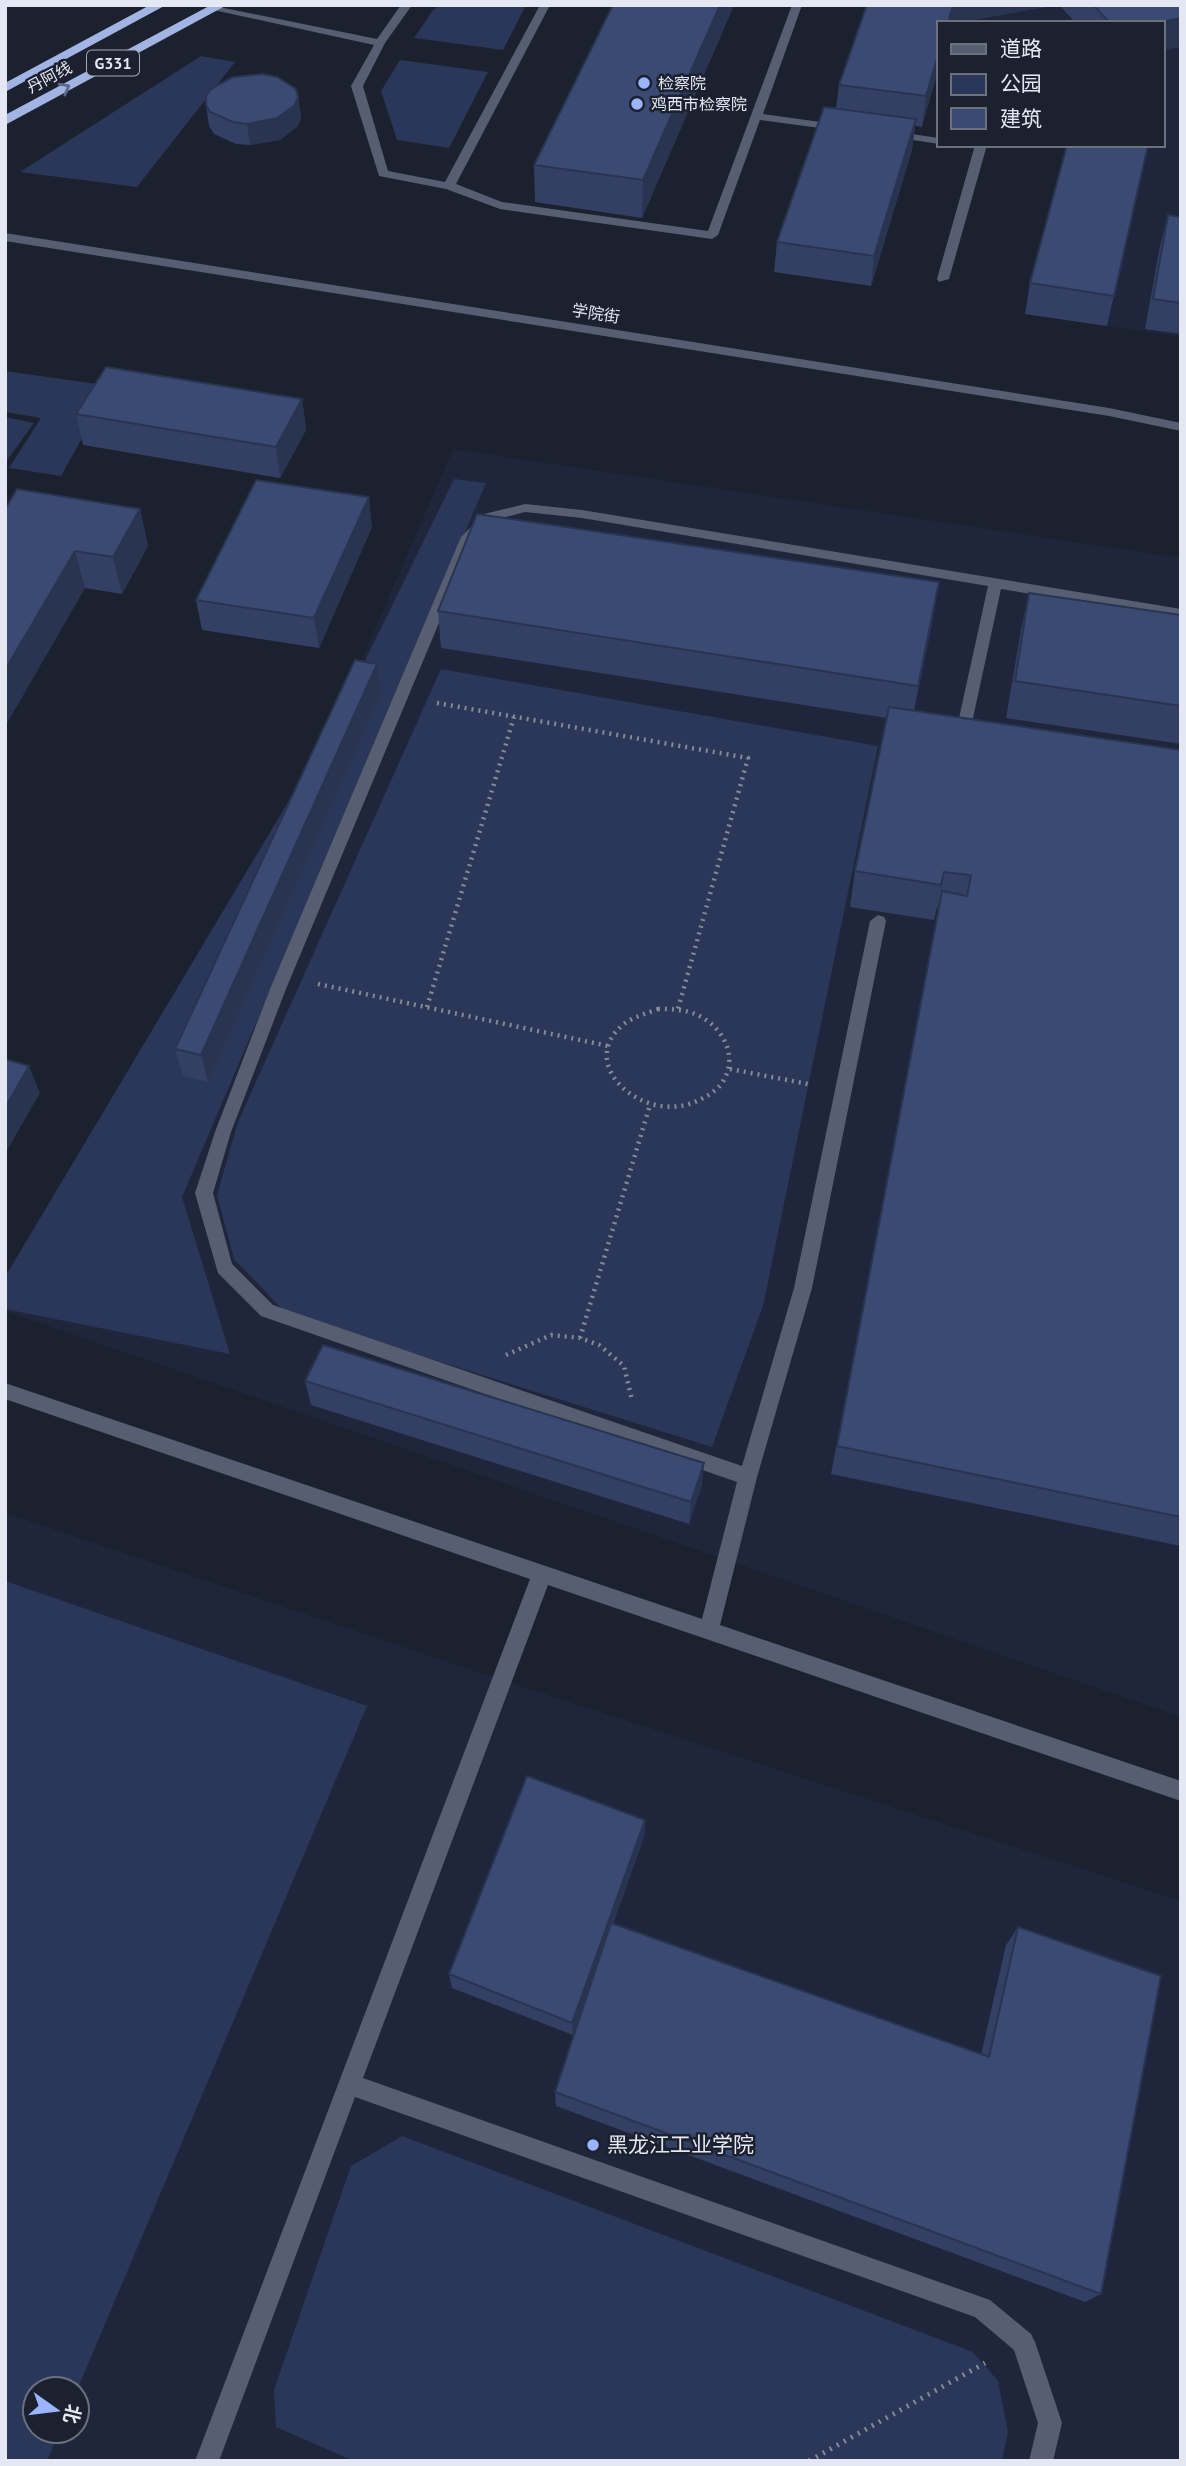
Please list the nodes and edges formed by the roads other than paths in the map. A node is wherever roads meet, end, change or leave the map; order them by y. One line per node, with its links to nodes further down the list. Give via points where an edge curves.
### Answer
1 (160, 5): 7 (highway, 丹阿线 / G331)
2 (407, 5): 6 (street)
3 (545, 5): 14 (street)
4 (797, 5): 8 (street)
5 (218, 7): 6 (street); 9 (highway, 丹阿线 / G331, one-way to 5)
6 (380, 43): 14 (street, via 357,86 383,174)
7 (5, 88)
8 (756, 116): 10 (street); 14 (street, via 712,235 500,205)
9 (5, 121)
10 (861, 130)
11 (874, 132): 12 (street)
12 (937, 141)
13 (977, 147): 16 (street)
14 (449, 186)
15 (5, 237): 17 (street, 学院街)
16 (943, 279)
17 (1181, 427)
18 (995, 584): 19 (street); 20 (street); 23 (street, via 582,514 525,508 489,517 468,537 284,977 204,1193 224,1268 267,1311)
19 (1181, 614)
20 (959, 750)
21 (878, 921): 23 (street, via 803,1288)
22 (5, 1391): 24 (street)
23 (748, 1477): 25 (street)
24 (542, 1574): 25 (street); 27 (street)
25 (709, 1630): 26 (street)
26 (1181, 1791)
27 (349, 2084): 28 (street); 29 (street, via 982,2308 1023,2342 1050,2423)
28 (207, 2461)
29 (1041, 2461)

